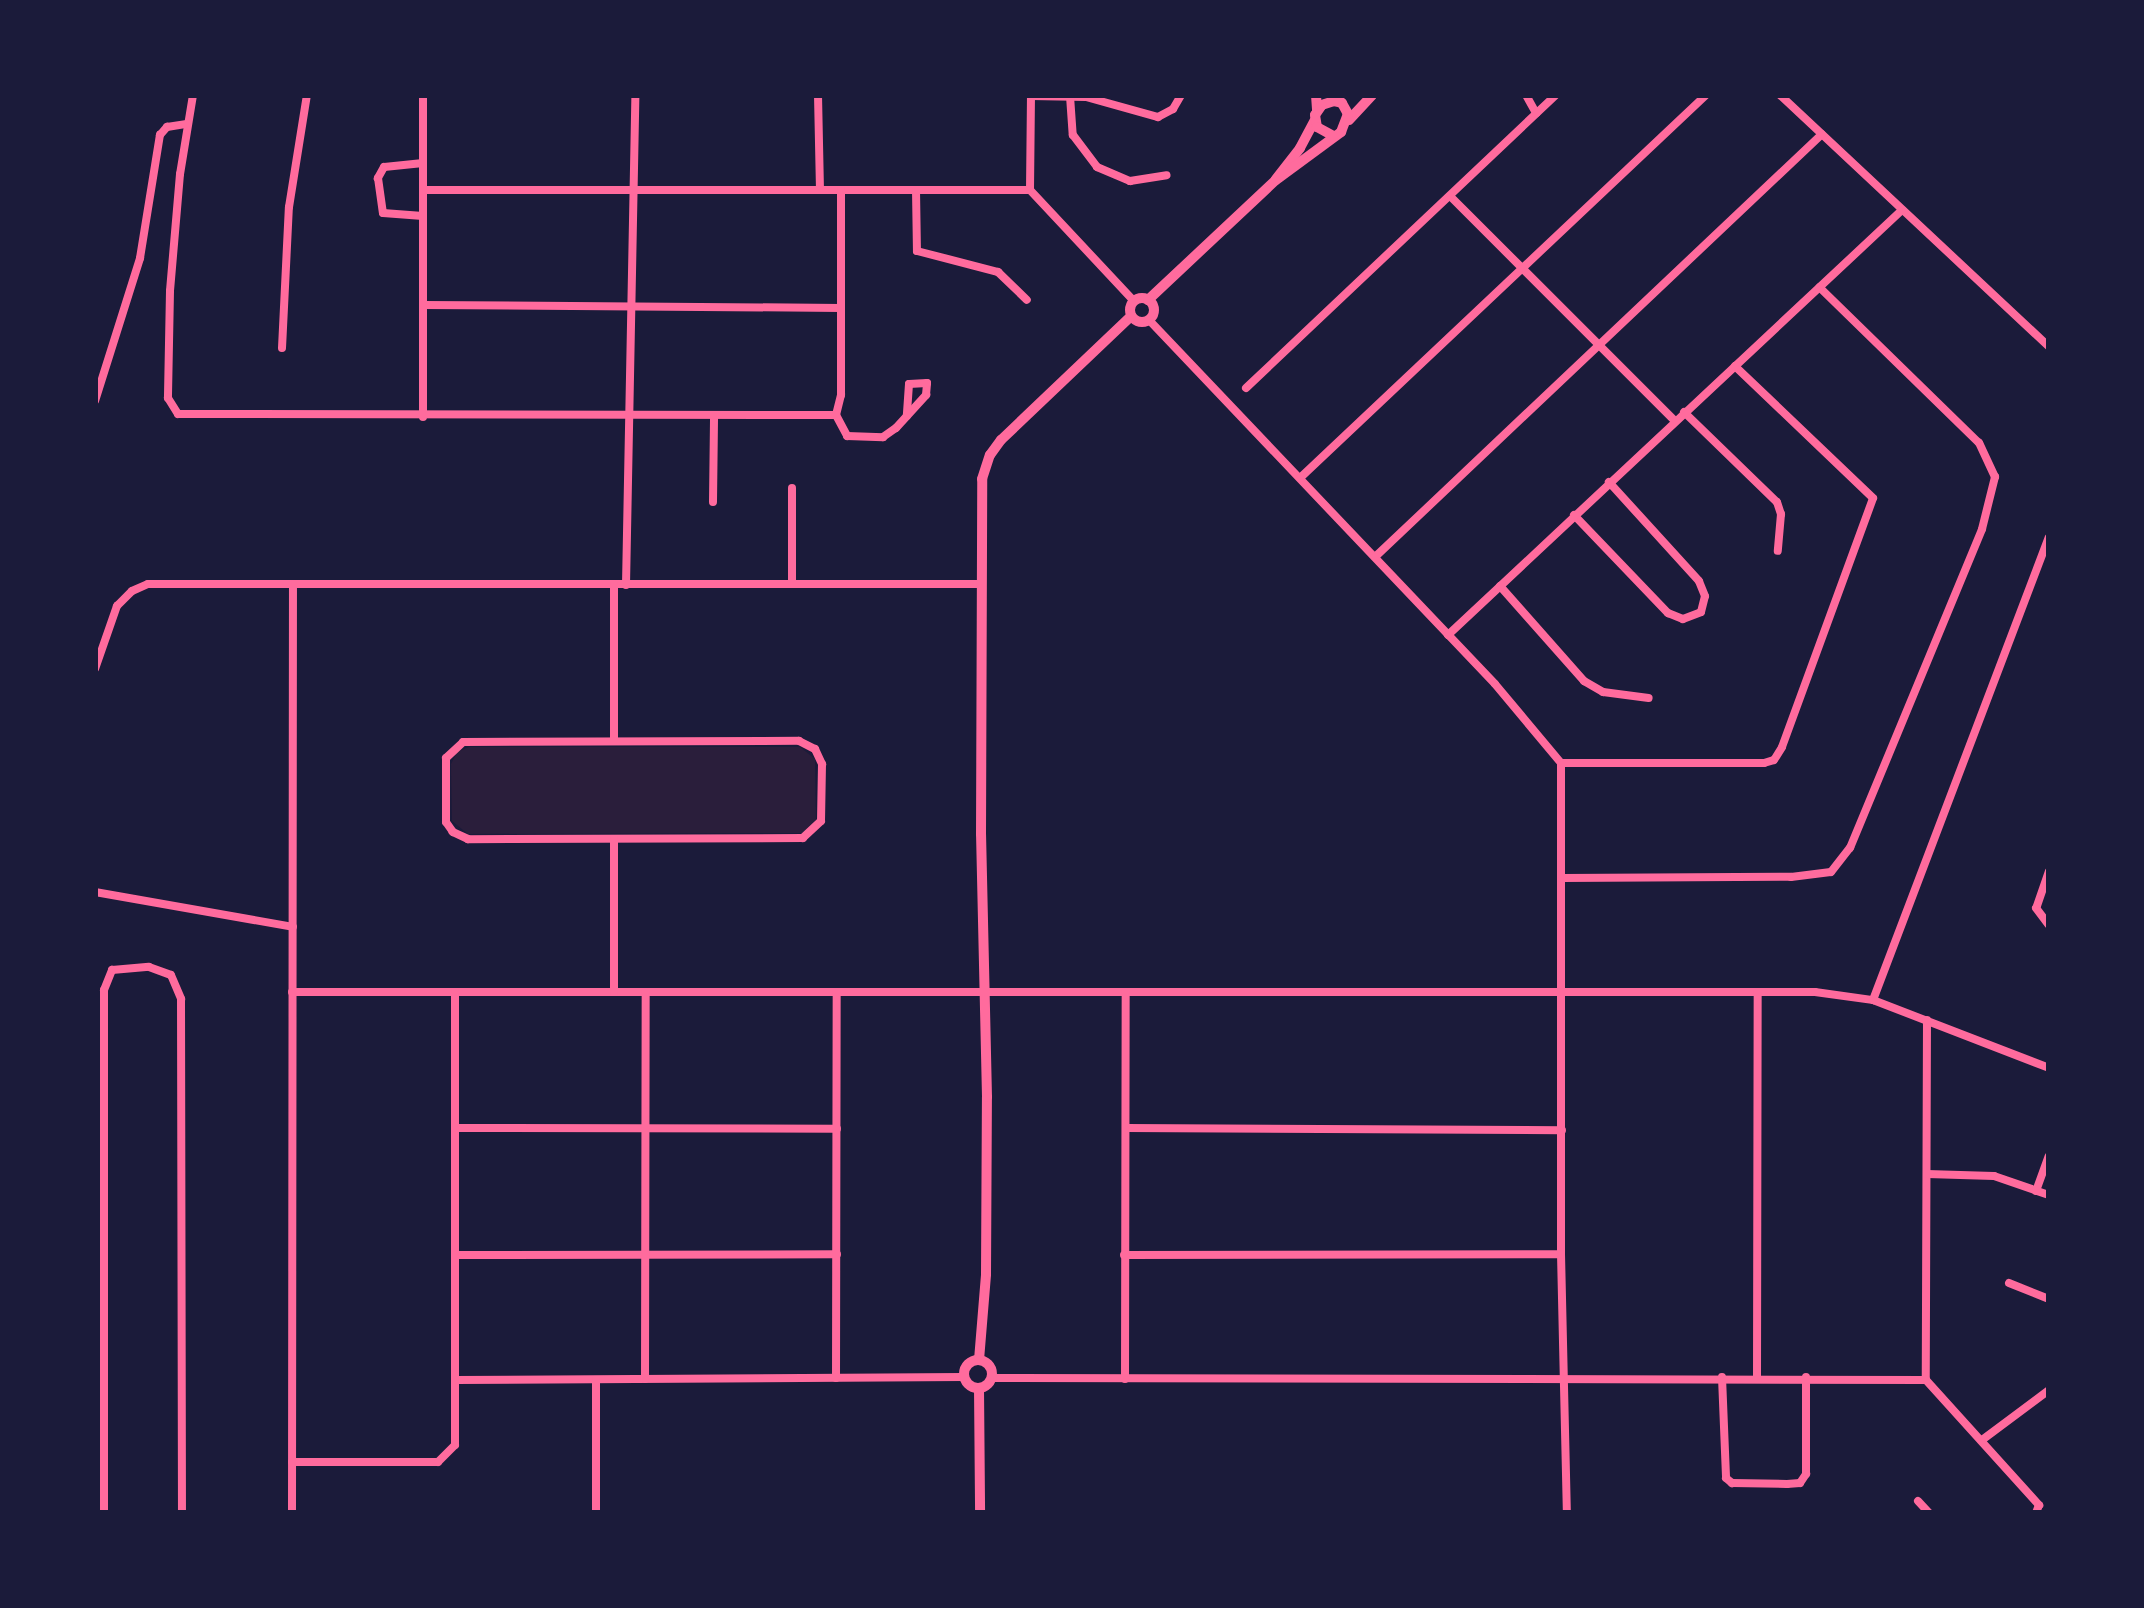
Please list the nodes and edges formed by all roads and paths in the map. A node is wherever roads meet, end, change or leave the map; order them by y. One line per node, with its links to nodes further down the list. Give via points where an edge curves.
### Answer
1 (193, 95): 21 (street)
2 (307, 95): 48 (street, via 289,207)
3 (423, 95): 24 (street)
4 (636, 95): 28 (street)
5 (818, 95): 29 (street)
6 (1031, 95): 15 (street); 32 (street)
7 (1181, 95): 16 (street, via 1158,118)
8 (1316, 95): 19 (street)
9 (1354, 95): 17 (street)
10 (1372, 95): 20 (street)
11 (1526, 95): 18 (street)
12 (1556, 95): 18 (street)
13 (1706, 95): 36 (street)
14 (1780, 95): 22 (street)
15 (1070, 96): 16 (street); 25 (street, via 1073,135 1097,168 1130,181)
16 (1089, 96)
17 (1336, 100): 19 (street); 20 (street)
18 (1536, 113): 33 (street)
19 (1316, 115): 23 (street, via 1320,130); 26 (street)
20 (1349, 120): 23 (street)
21 (187, 124): 51 (street, via 167,127 160,136 140,258); 55 (street, via 170,291 168,384 174,412)
22 (1822, 134): 34 (street); 46 (street)
23 (1333, 136): 26 (street)
24 (423, 163): 27 (street); 35 (street, via 384,166 378,192 387,216)
25 (1166, 175)
26 (1276, 180): 39 (street)
27 (423, 190): 28 (street); 35 (street)
28 (633, 190): 29 (street); 42 (street)
29 (820, 190): 30 (street)
30 (841, 190): 31 (street); 43 (street)
31 (916, 190): 32 (street); 38 (street, via 917,251 998,272)
32 (1030, 190): 40 (street)
33 (1450, 196): 36 (street); 50 (street)
34 (1902, 210): 37 (street); 47 (street)
35 (423, 216): 41 (street)
36 (1522, 267): 46 (street); 59 (street)
37 (1819, 288): 49 (street); 80 (street, via 1978,443 1995,477 1982,529 1850,848 1832,872 1791,877)
38 (1027, 300)
39 (1148, 300): 40 (street); 45 (street, via 1154,310)
40 (1134, 301): 44 (street)
41 (423, 305): 42 (street); 55 (street)
42 (632, 307): 43 (street); 57 (street)
43 (840, 308): 53 (street)
44 (1131, 316): 45 (street); 69 (street, via 990,455 981,490)
45 (1149, 320): 59 (street)
46 (1600, 346): 58 (street); 66 (street)
47 (2049, 347)
48 (282, 348)
49 (1735, 366): 52 (street); 77 (street, via 1873,498 1782,747 1764,763)
50 (1246, 388)
51 (95, 401)
52 (1684, 412): 58 (street); 65 (street, via 1777,502)
53 (836, 415): 54 (street, via 844,434 871,438 889,434); 56 (street)
54 (907, 416)
55 (423, 417): 57 (street)
56 (714, 417): 57 (street); 62 (street)
57 (630, 418): 71 (street)
58 (1675, 420): 60 (street)
59 (1300, 478): 66 (street)
60 (1609, 482): 63 (street); 63 (street, via 1699,581 1705,596 1701,612 1683,620 1668,614)
61 (792, 488): 68 (street)
62 (712, 502)
63 (1574, 514): 72 (street)
64 (2049, 537): 93 (street)
65 (1778, 550)
66 (1375, 557): 73 (street)
67 (292, 584): 70 (street); 74 (street, via 139,587 117,606); 83 (street)
68 (792, 584): 69 (street); 71 (street)
69 (980, 584): 89 (street)
70 (614, 585): 71 (street); 76 (street)
71 (626, 585)
72 (1500, 586): 73 (street); 75 (street, via 1584,681 1602,692)
73 (1448, 635): 77 (street)
74 (95, 669)
75 (1649, 698)
76 (614, 741): 78 (street, via 464,742 446,758 445,791 446,822 463,838); 78 (street, via 805,743 821,759 822,800 819,826 803,838)
77 (1562, 763): 80 (street)
78 (614, 839): 86 (street)
79 (2049, 871): 82 (street, via 2036,908)
80 (1562, 878): 91 (street)
81 (95, 892): 83 (street)
82 (2049, 925)
83 (292, 927): 84 (street)
84 (292, 992): 85 (street); 128 (street)
85 (455, 992): 86 (street); 96 (street)
86 (614, 992): 87 (street)
87 (646, 992): 88 (street); 98 (street)
88 (836, 992): 89 (street); 99 (street)
89 (983, 992): 90 (street); 112 (street, via 986,1274)
90 (1126, 992): 91 (street); 97 (street)
91 (1562, 992): 92 (street); 100 (street)
92 (1758, 992): 93 (street); 116 (street)
93 (1872, 1000): 94 (street)
94 (1927, 1020): 95 (street); 102 (street)
95 (2049, 1068)
96 (455, 1128): 98 (street); 108 (street)
97 (1126, 1128): 100 (street); 109 (street)
98 (645, 1129): 99 (street); 105 (street)
99 (837, 1129): 106 (street)
100 (1562, 1130): 107 (street)
101 (2049, 1156): 103 (street)
102 (1927, 1174): 103 (street, via 1994,1176); 124 (street)
103 (2036, 1190): 104 (street)
104 (2049, 1196)
105 (644, 1254): 106 (street); 108 (street); 119 (street)
106 (836, 1254): 117 (street)
107 (1561, 1254): 109 (street); 121 (street)
108 (455, 1255): 122 (street)
109 (1124, 1255): 120 (street)
110 (2008, 1283): 111 (street)
111 (2049, 1299)
112 (979, 1360): 114 (street, via 967,1365); 118 (street, via 989,1366)
113 (1806, 1376): 115 (street, via 1806,1474 1787,1484 1726,1478); 116 (street); 124 (street)
114 (964, 1377): 117 (street); 125 (street)
115 (1722, 1377): 116 (street); 121 (street)
116 (1757, 1377)
117 (836, 1378): 119 (street)
118 (990, 1378): 120 (street); 125 (street)
119 (645, 1379): 123 (street)
120 (1125, 1379): 121 (street)
121 (1562, 1379): 136 (street)
122 (455, 1380): 123 (street); 128 (street, via 454,1445 444,1460)
123 (596, 1380): 134 (street)
124 (1926, 1380): 127 (street)
125 (979, 1388): 135 (street)
126 (2049, 1390): 127 (street)
127 (1982, 1440): 130 (street)
128 (292, 1462): 133 (street)
129 (1918, 1500): 137 (street)
130 (2041, 1507)
131 (104, 1513): 132 (street, via 104,990 112,970 150,968 171,975 181,999)
132 (182, 1513)
133 (292, 1513)
134 (596, 1513)
135 (980, 1513)
136 (1567, 1513)
137 (1928, 1513)

